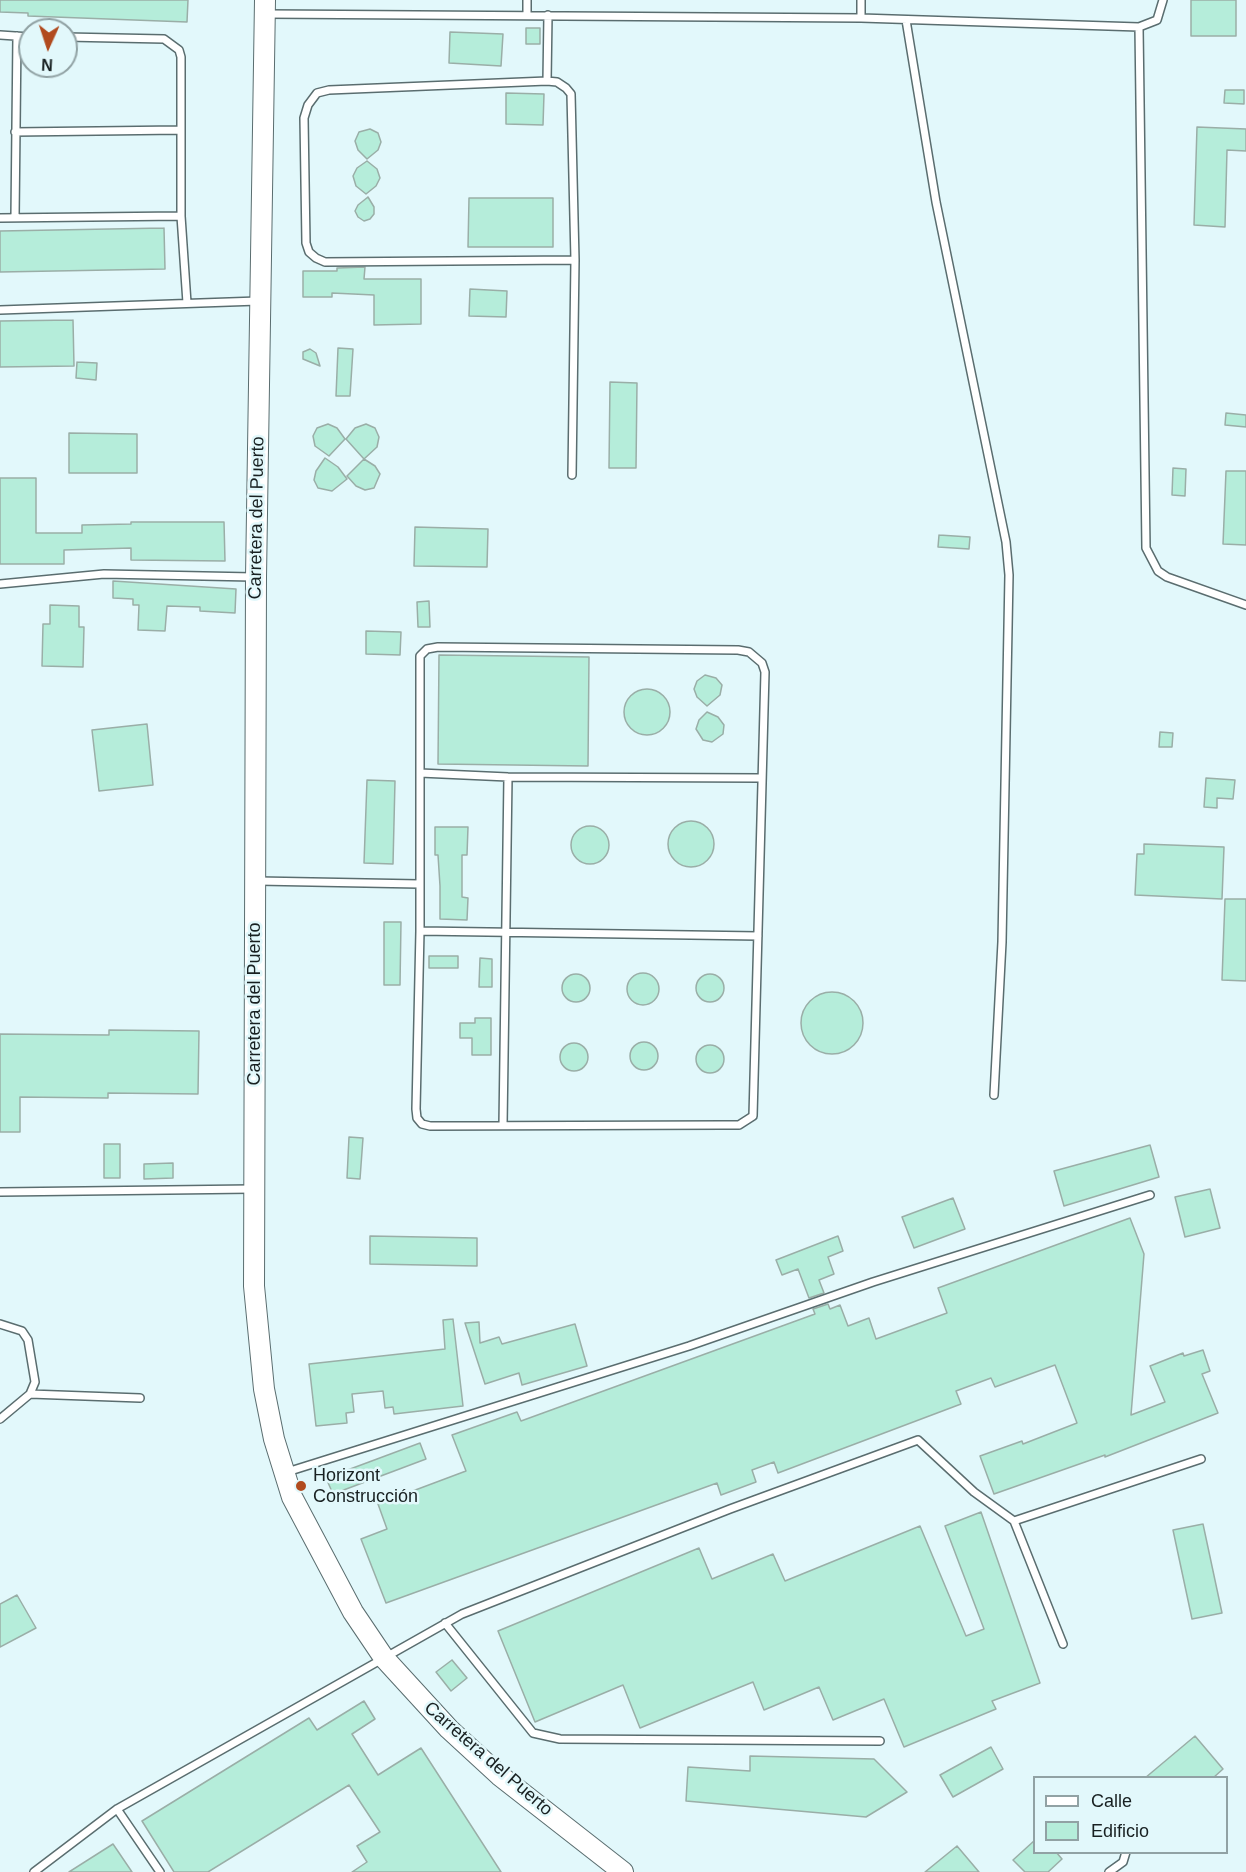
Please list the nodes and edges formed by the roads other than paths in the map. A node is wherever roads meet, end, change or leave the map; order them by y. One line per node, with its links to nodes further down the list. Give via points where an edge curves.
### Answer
1 (527, 0): 5 (lane)
2 (861, 0): 7 (lane)
3 (1163, 0): 9 (lane, via 1157,20)
4 (265, 7): 5 (lane); 20 (main road, Carretera del Puerto)
5 (527, 14): 6 (lane)
6 (548, 15): 7 (lane); 13 (lane)
7 (861, 18): 8 (lane)
8 (906, 20): 9 (lane); 35 (lane, via 936,202 1006,542 1009,575 1002,942)
9 (1139, 27): 26 (lane, via 1146,548 1158,571 1167,577)
10 (0, 35): 11 (lane)
11 (17, 36): 15 (lane)
12 (78, 37): 14 (lane, via 164,39 179,50)
13 (547, 81): 19 (lane, via 557,82 571,94); 19 (lane, via 317,93 304,118 306,243 309,252 325,262)
14 (180, 130): 15 (lane); 16 (lane)
15 (15, 132): 17 (lane)
16 (181, 216): 17 (lane); 21 (lane)
17 (15, 217): 18 (lane)
18 (0, 218)
19 (575, 260): 23 (lane)
20 (261, 301): 21 (lane); 24 (main road, Carretera del Puerto)
21 (187, 303): 22 (lane)
22 (0, 310)
23 (572, 475)
24 (256, 577): 25 (lane, via 104,574); 30 (main road, Carretera del Puerto)
25 (0, 584)
26 (1246, 605)
27 (420, 773): 28 (lane); 29 (lane, via 420,656 427,650 438,647 738,650 749,652 762,663 765,672); 31 (lane)
28 (508, 777): 29 (lane); 33 (lane)
29 (761, 778): 34 (lane)
30 (256, 881): 31 (lane); 37 (main road, Carretera del Puerto)
31 (419, 884): 32 (lane)
32 (420, 931): 33 (lane); 36 (lane, via 417,1118 430,1126)
33 (505, 932): 34 (lane); 36 (lane)
34 (758, 936): 36 (lane, via 753,1116 739,1125)
35 (994, 1095)
36 (503, 1125)
37 (255, 1189): 38 (lane); 45 (main road, Carretera del Puerto, via 257,1341 274,1439)
38 (0, 1192)
39 (1150, 1195): 45 (lane)
40 (0, 1324): 41 (lane, via 22,1331 28,1340 34,1382)
41 (30, 1394): 42 (lane); 43 (lane)
42 (140, 1398)
43 (0, 1419)
44 (1201, 1459): 46 (lane)
45 (285, 1473): 49 (main road, Carretera del Puerto, via 292,1497 321,1555)
46 (1014, 1521): 47 (lane, via 974,1492 918,1440 709,1517); 48 (lane)
47 (445, 1623): 49 (lane); 50 (lane, via 533,1733 560,1739)
48 (1063, 1644)
49 (384, 1658): 51 (lane); 55 (main road, Carretera del Puerto, via 449,1729 499,1775)
50 (880, 1741)
51 (117, 1809): 53 (lane); 54 (lane)
52 (1125, 1854): 56 (lane, via 1123,1862)
53 (34, 1872)
54 (160, 1872)
55 (623, 1872)
56 (1109, 1872)

